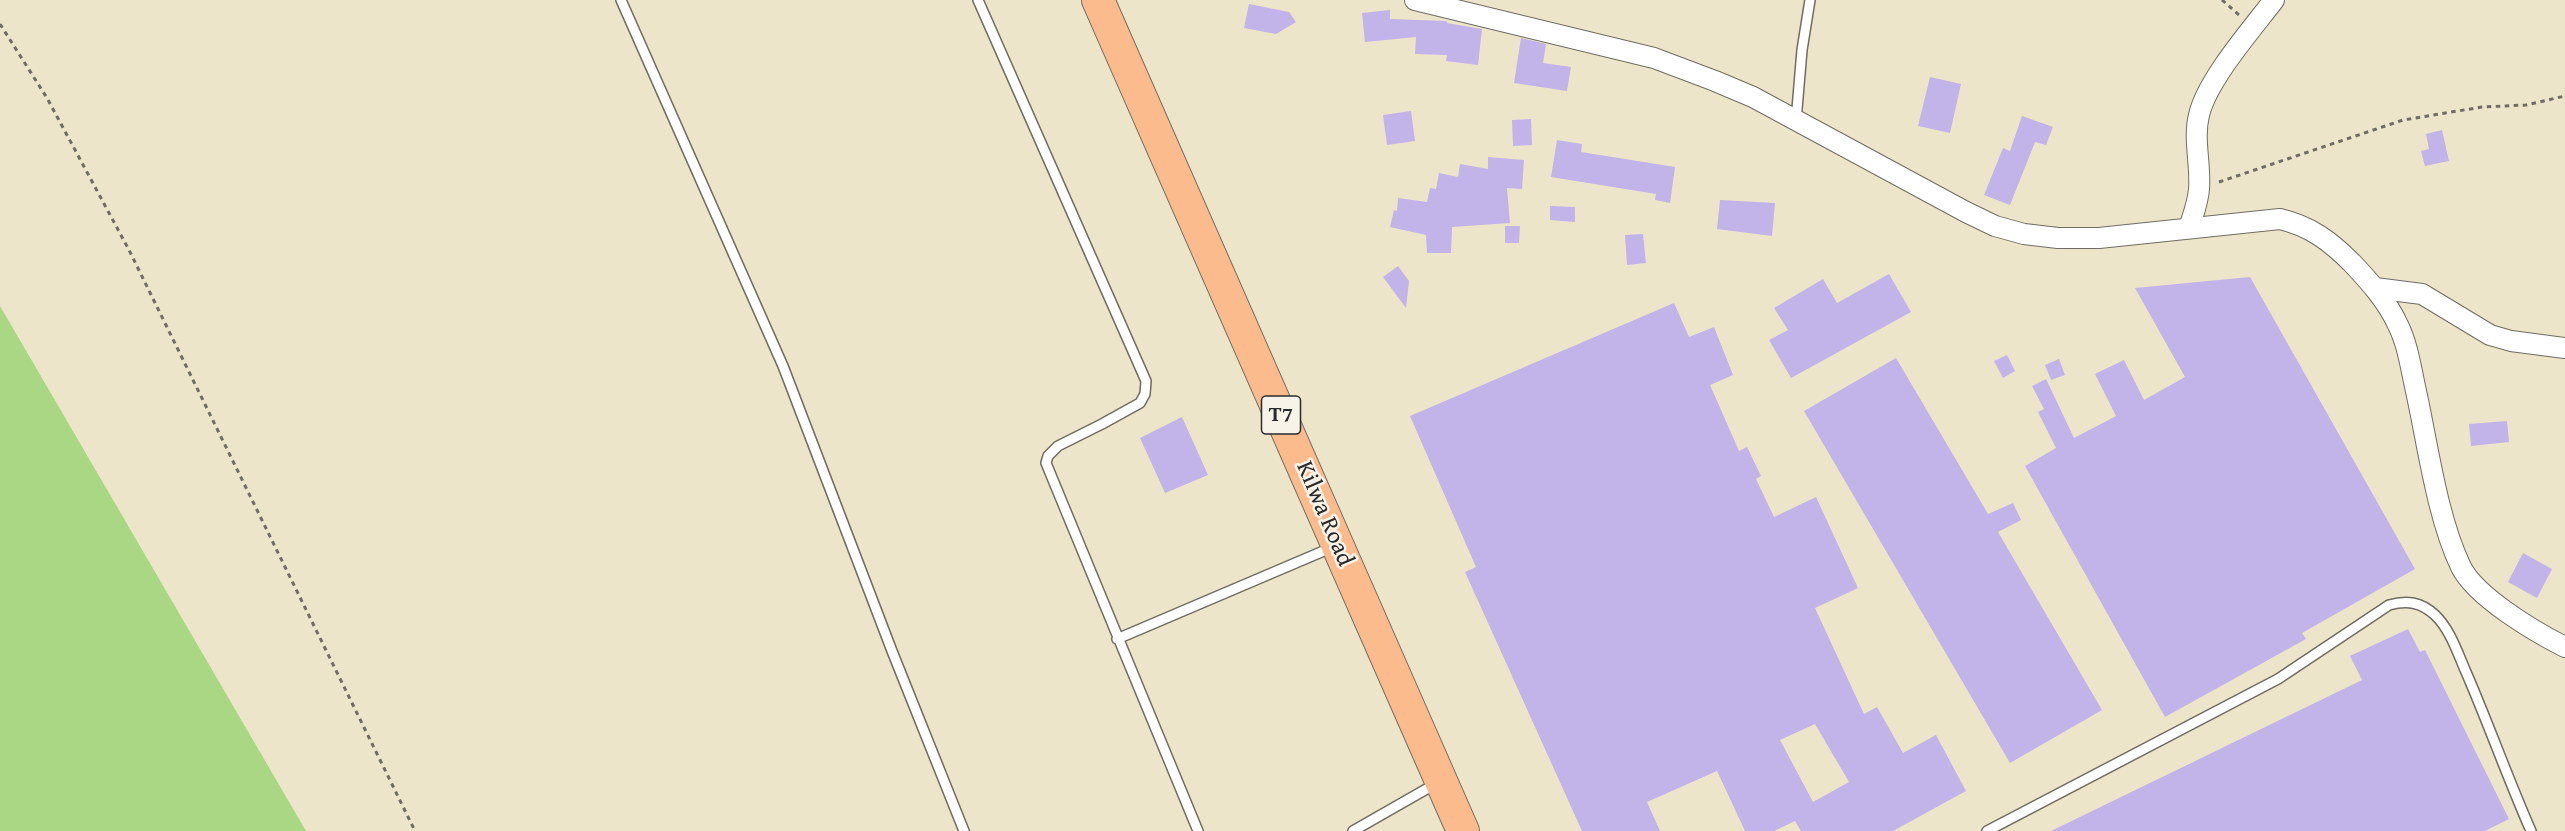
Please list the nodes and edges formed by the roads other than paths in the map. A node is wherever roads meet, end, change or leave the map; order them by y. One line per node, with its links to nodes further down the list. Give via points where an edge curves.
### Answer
1 (621, 0): 15 (lane, via 783,366)
2 (978, 0): 12 (lane, via 1146,381 1140,403 1058,446 1046,463)
3 (1098, 0): 11 (highway, Kilwa Road / T7)
4 (1415, 0): 7 (street, via 1654,58 1715,81)
5 (1810, 0): 7 (lane)
6 (2274, 0): 8 (street, via 2212,84 2199,114 2199,188)
7 (1796, 121): 8 (street, via 1995,226 2058,238 2099,238)
8 (2188, 228): 9 (street, via 2280,219 2299,223 2334,244)
9 (2375, 288): 10 (street, via 2422,294 2490,335); 13 (street, via 2398,325 2408,353 2445,522 2462,568 2480,592)
10 (2565, 348)
11 (1337, 545): 12 (lane); 14 (highway, Kilwa Road / T7)
12 (1117, 639): 16 (lane)
13 (2565, 647)
14 (1440, 781): 17 (lane); 18 (highway, Kilwa Road / T7)
15 (964, 831)
16 (1198, 831)
17 (1353, 831)
18 (1463, 831)
19 (1987, 831): 20 (lane, via 2278,679 2389,605 2402,601 2419,603 2436,616 2452,642)
20 (2531, 831)

